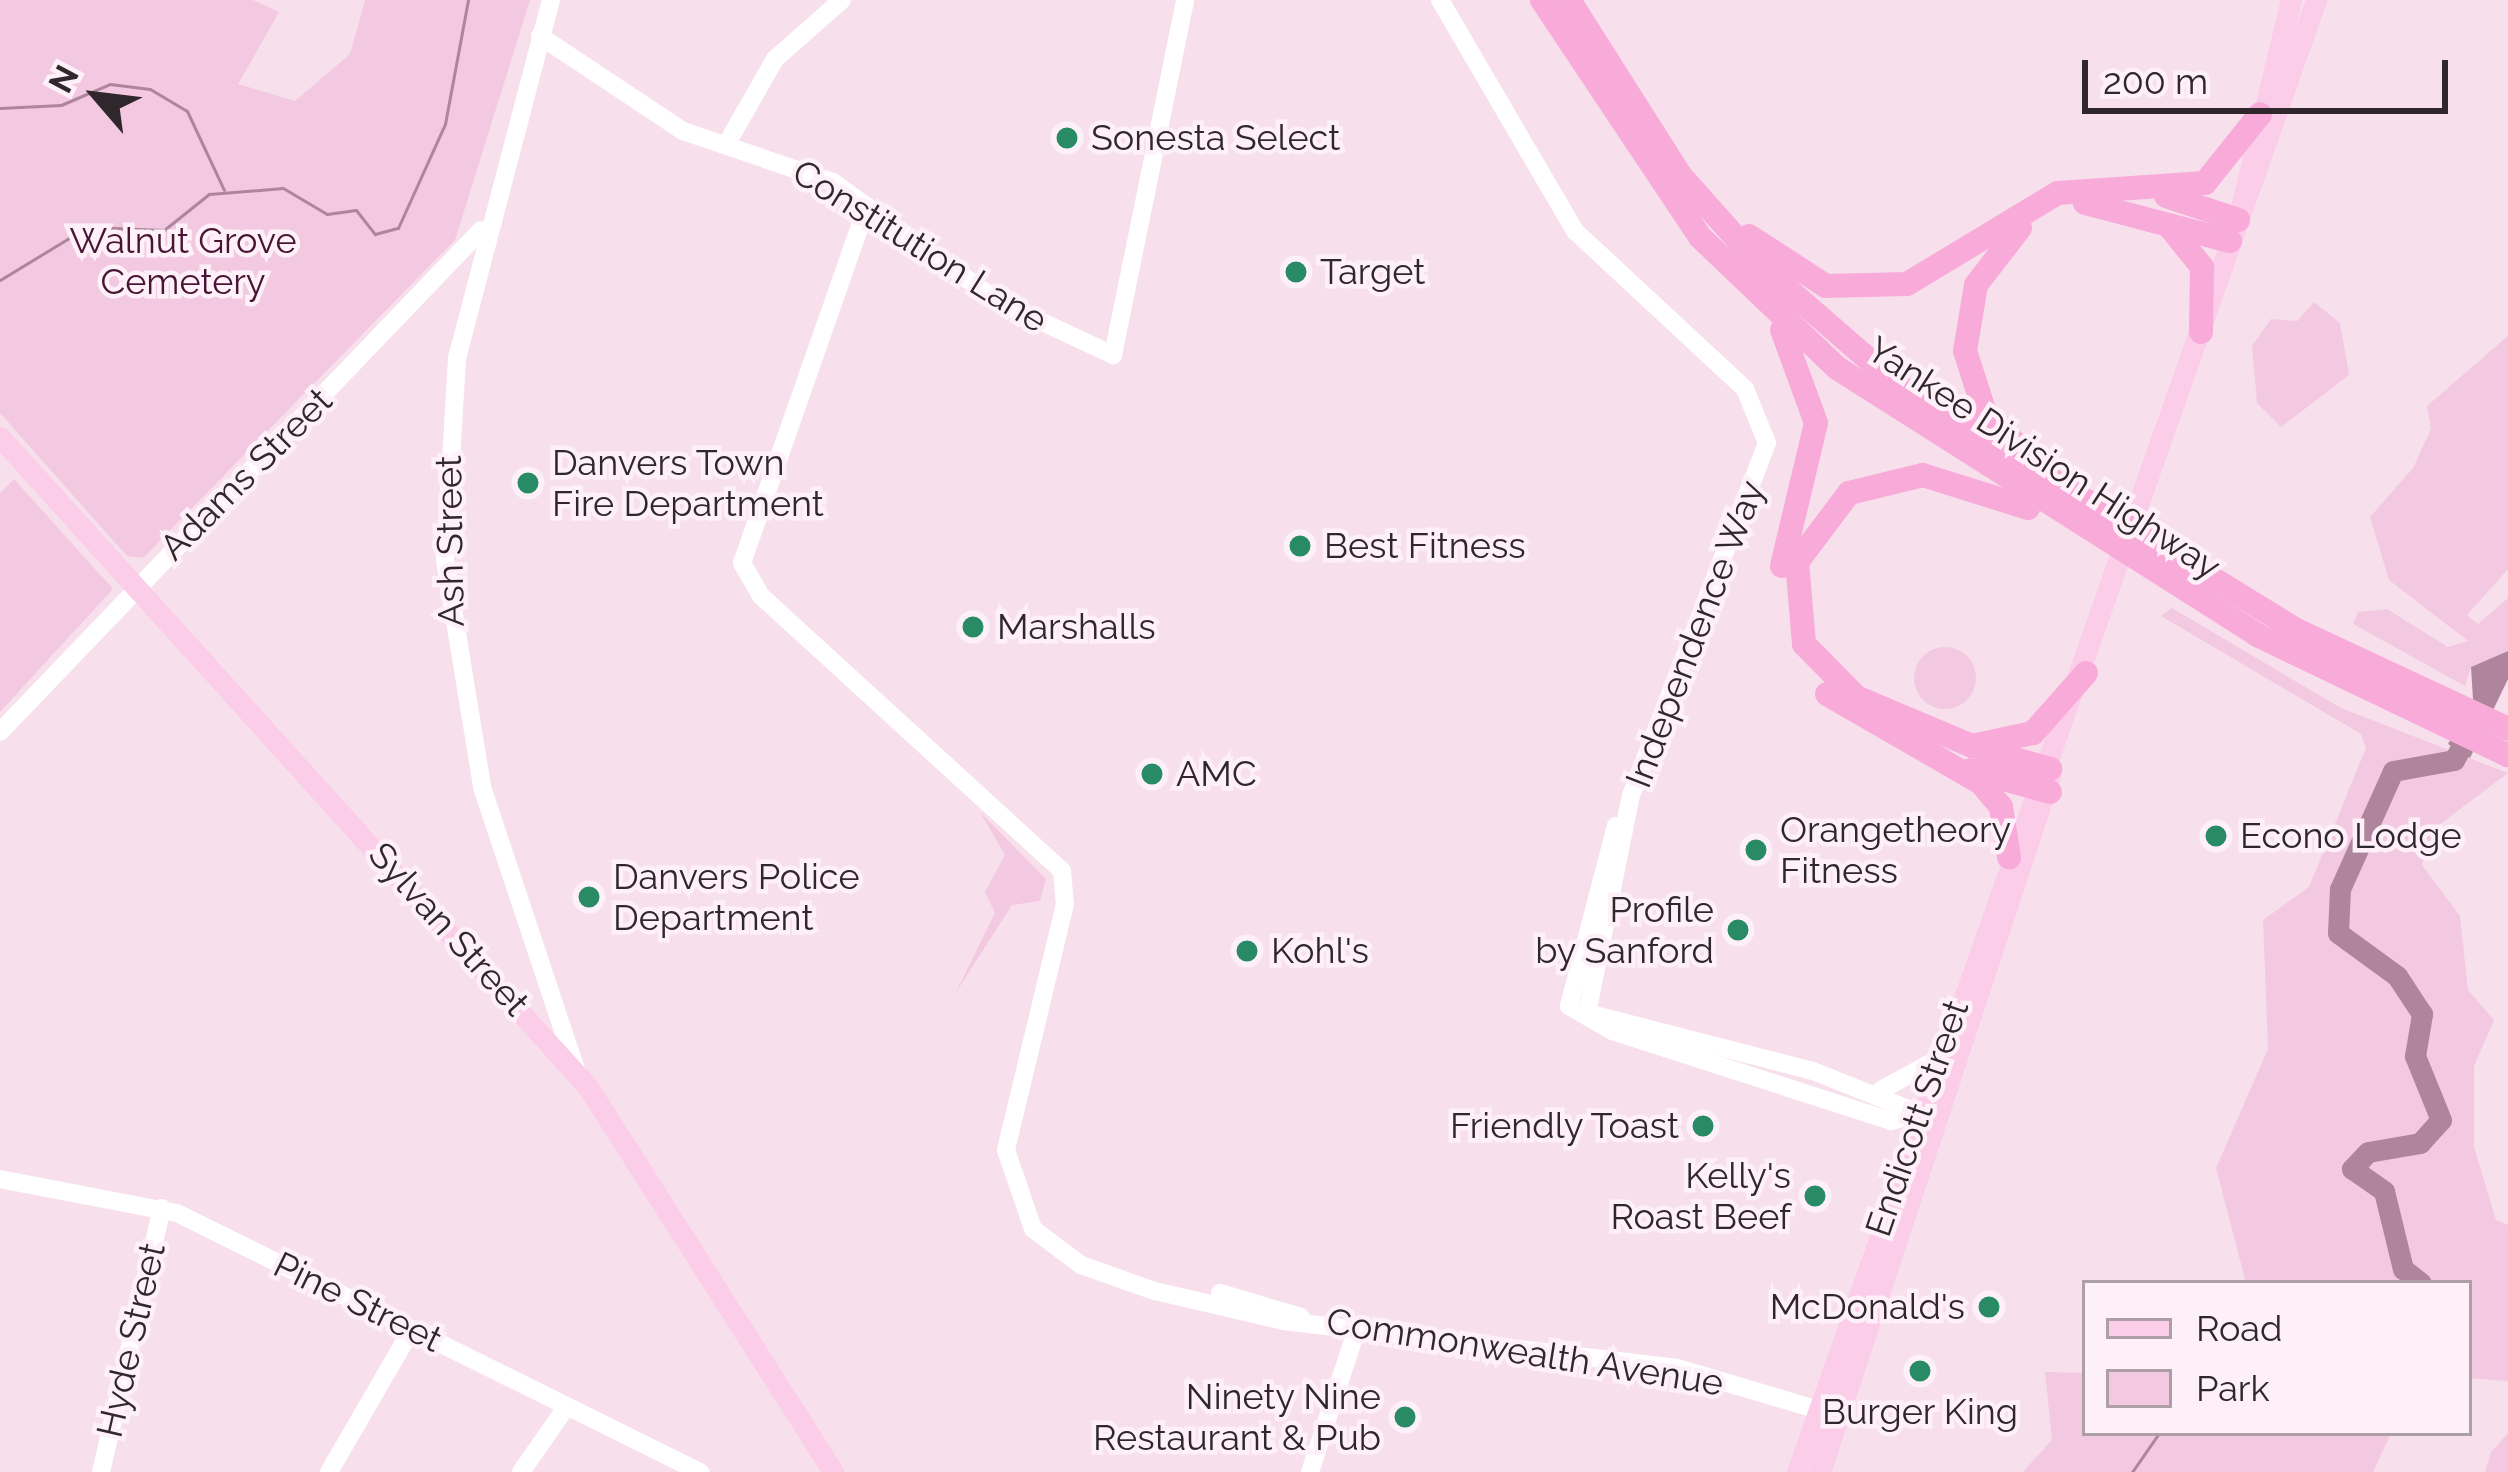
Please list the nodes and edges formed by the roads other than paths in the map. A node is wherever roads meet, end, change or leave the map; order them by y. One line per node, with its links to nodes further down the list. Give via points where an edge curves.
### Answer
1 (551, 0): 9 (street, Ash Street)
2 (842, 0): 11 (street, via 775,59)
3 (1185, 0): 14 (street, Constitution Lane, via 1113,355 999,302)
4 (1441, 0): 31 (street, Independence Way, via 1595,258 1745,389 1763,425 1760,472 1628,810)
5 (1542, 0): 19 (highway, Yankee Division Highway, via 1625,139)
6 (1569, 0): 13 (highway, Yankee Division Highway)
7 (2291, 0): 10 (main road, Endicott Street)
8 (2316, 0): 16 (main road, Endicott Street)
9 (540, 36): 11 (street, Constitution Lane, via 650,112); 15 (street, Ash Street)
10 (2260, 114): 12 (highway, via 2220,174); 16 (main road, Endicott Street)
11 (726, 146): 14 (street, Constitution Lane, via 803,166)
12 (2144, 200): 13 (highway, via 2042,198 1939,271 1860,290 1811,278); 16 (highway); 20 (highway, via 2198,254); 22 (highway, via 2073,204 2027,224 1985,266 1970,303 1965,351 1984,410)
13 (1705, 204): 22 (highway, Yankee Division Highway, via 1898,385)
14 (867, 206): 38 (street, Commonwealth Avenue, via 742,562 761,596 1052,850 1064,904 1013,1103 1010,1179 1057,1250 1145,1283)
15 (488, 214): 17 (street, Adams Street); 18 (street, Ash Street)
16 (2234, 230): 20 (main road, Endicott Street)
17 (448, 271): 18 (street); 23 (street, Adams Street)
18 (472, 293): 33 (street, Ash Street, via 449,419 450,625 482,788)
19 (1760, 298): 22 (highway, Yankee Division Highway, via 1873,396); 28 (highway, via 1804,367 1816,423 1782,567 1785,630 1838,704)
20 (2200, 332): 24 (main road, Endicott Street)
21 (0, 436): 23 (main road, Sylvan Street)
22 (2074, 511): 26 (highway, Yankee Division Highway, via 2447,718); 27 (highway, via 1906,474 1849,493 1804,544 1793,602 1818,665 1882,711)
23 (135, 586): 25 (street, Adams Street); 33 (main road, Sylvan Street)
24 (2086, 673): 27 (highway, via 2033,733); 29 (main road, Endicott Street)
25 (0, 732)
26 (2500, 739)
27 (1972, 746): 29 (highway)
28 (1946, 763): 29 (highway); 30 (highway, via 1992,794)
29 (2045, 783): 30 (main road, Endicott Street); 35 (main road, Endicott Street)
30 (2009, 857): 32 (main road, Endicott Street)
31 (1578, 1010): 34 (street); 35 (street, via 1612,1031 1891,1121)
32 (1936, 1060): 34 (street, via 1903,1087); 35 (main road, Endicott Street)
33 (578, 1075): 46 (main road, Sylvan Street)
34 (1876, 1090): 35 (street)
35 (1927, 1117): 41 (main road, Endicott Street)
36 (0, 1179): 37 (street, Pine Street)
37 (162, 1208): 39 (street, Pine Street); 42 (street, Hyde Street)
38 (1358, 1328): 41 (street, Commonwealth Avenue, via 1677,1368); 47 (street)
39 (412, 1329): 40 (street, Pine Street); 43 (street)
40 (566, 1406): 44 (street); 45 (street, Pine Street)
41 (1828, 1413): 48 (main road, Endicott Street); 49 (main road, Endicott Street)
42 (101, 1472)
43 (329, 1472)
44 (521, 1472)
45 (700, 1472)
46 (833, 1472)
47 (1310, 1472)
48 (1797, 1472)
49 (1820, 1472)

